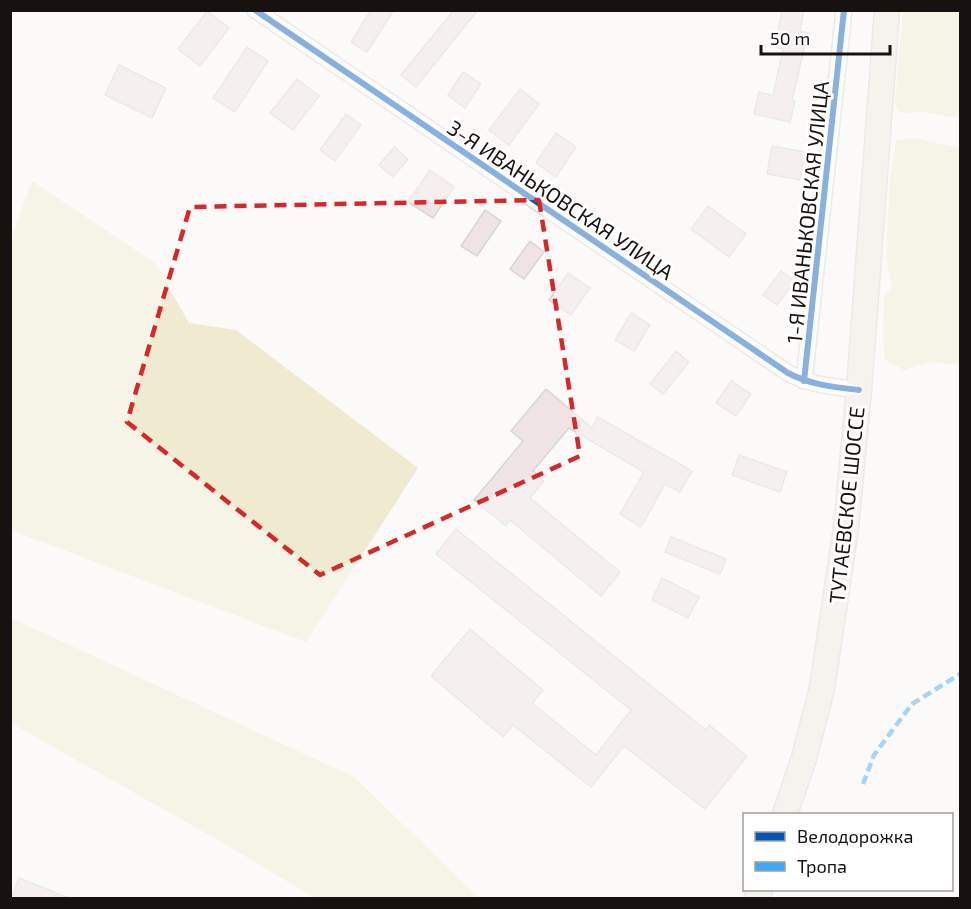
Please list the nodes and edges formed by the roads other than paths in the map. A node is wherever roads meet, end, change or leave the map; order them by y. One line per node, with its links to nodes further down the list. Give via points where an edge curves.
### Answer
1 (255, 10): 4 (street, 3-Я ИВАНЬКОВСКАЯ УЛИЦА)
2 (844, 10): 4 (street, 1-Я ИВАНЬКОВСКАЯ УЛИЦА)
3 (887, 10): 5 (main road, ТУТАЕВСКОЕ ШОССЕ)
4 (804, 381): 5 (street, 3-Я ИВАНЬКОВСКАЯ УЛИЦА)
5 (859, 390): 6 (main road, ТУТАЕВСКОЕ ШОССЕ, via 846,528 825,666 804,758)
6 (786, 813)

